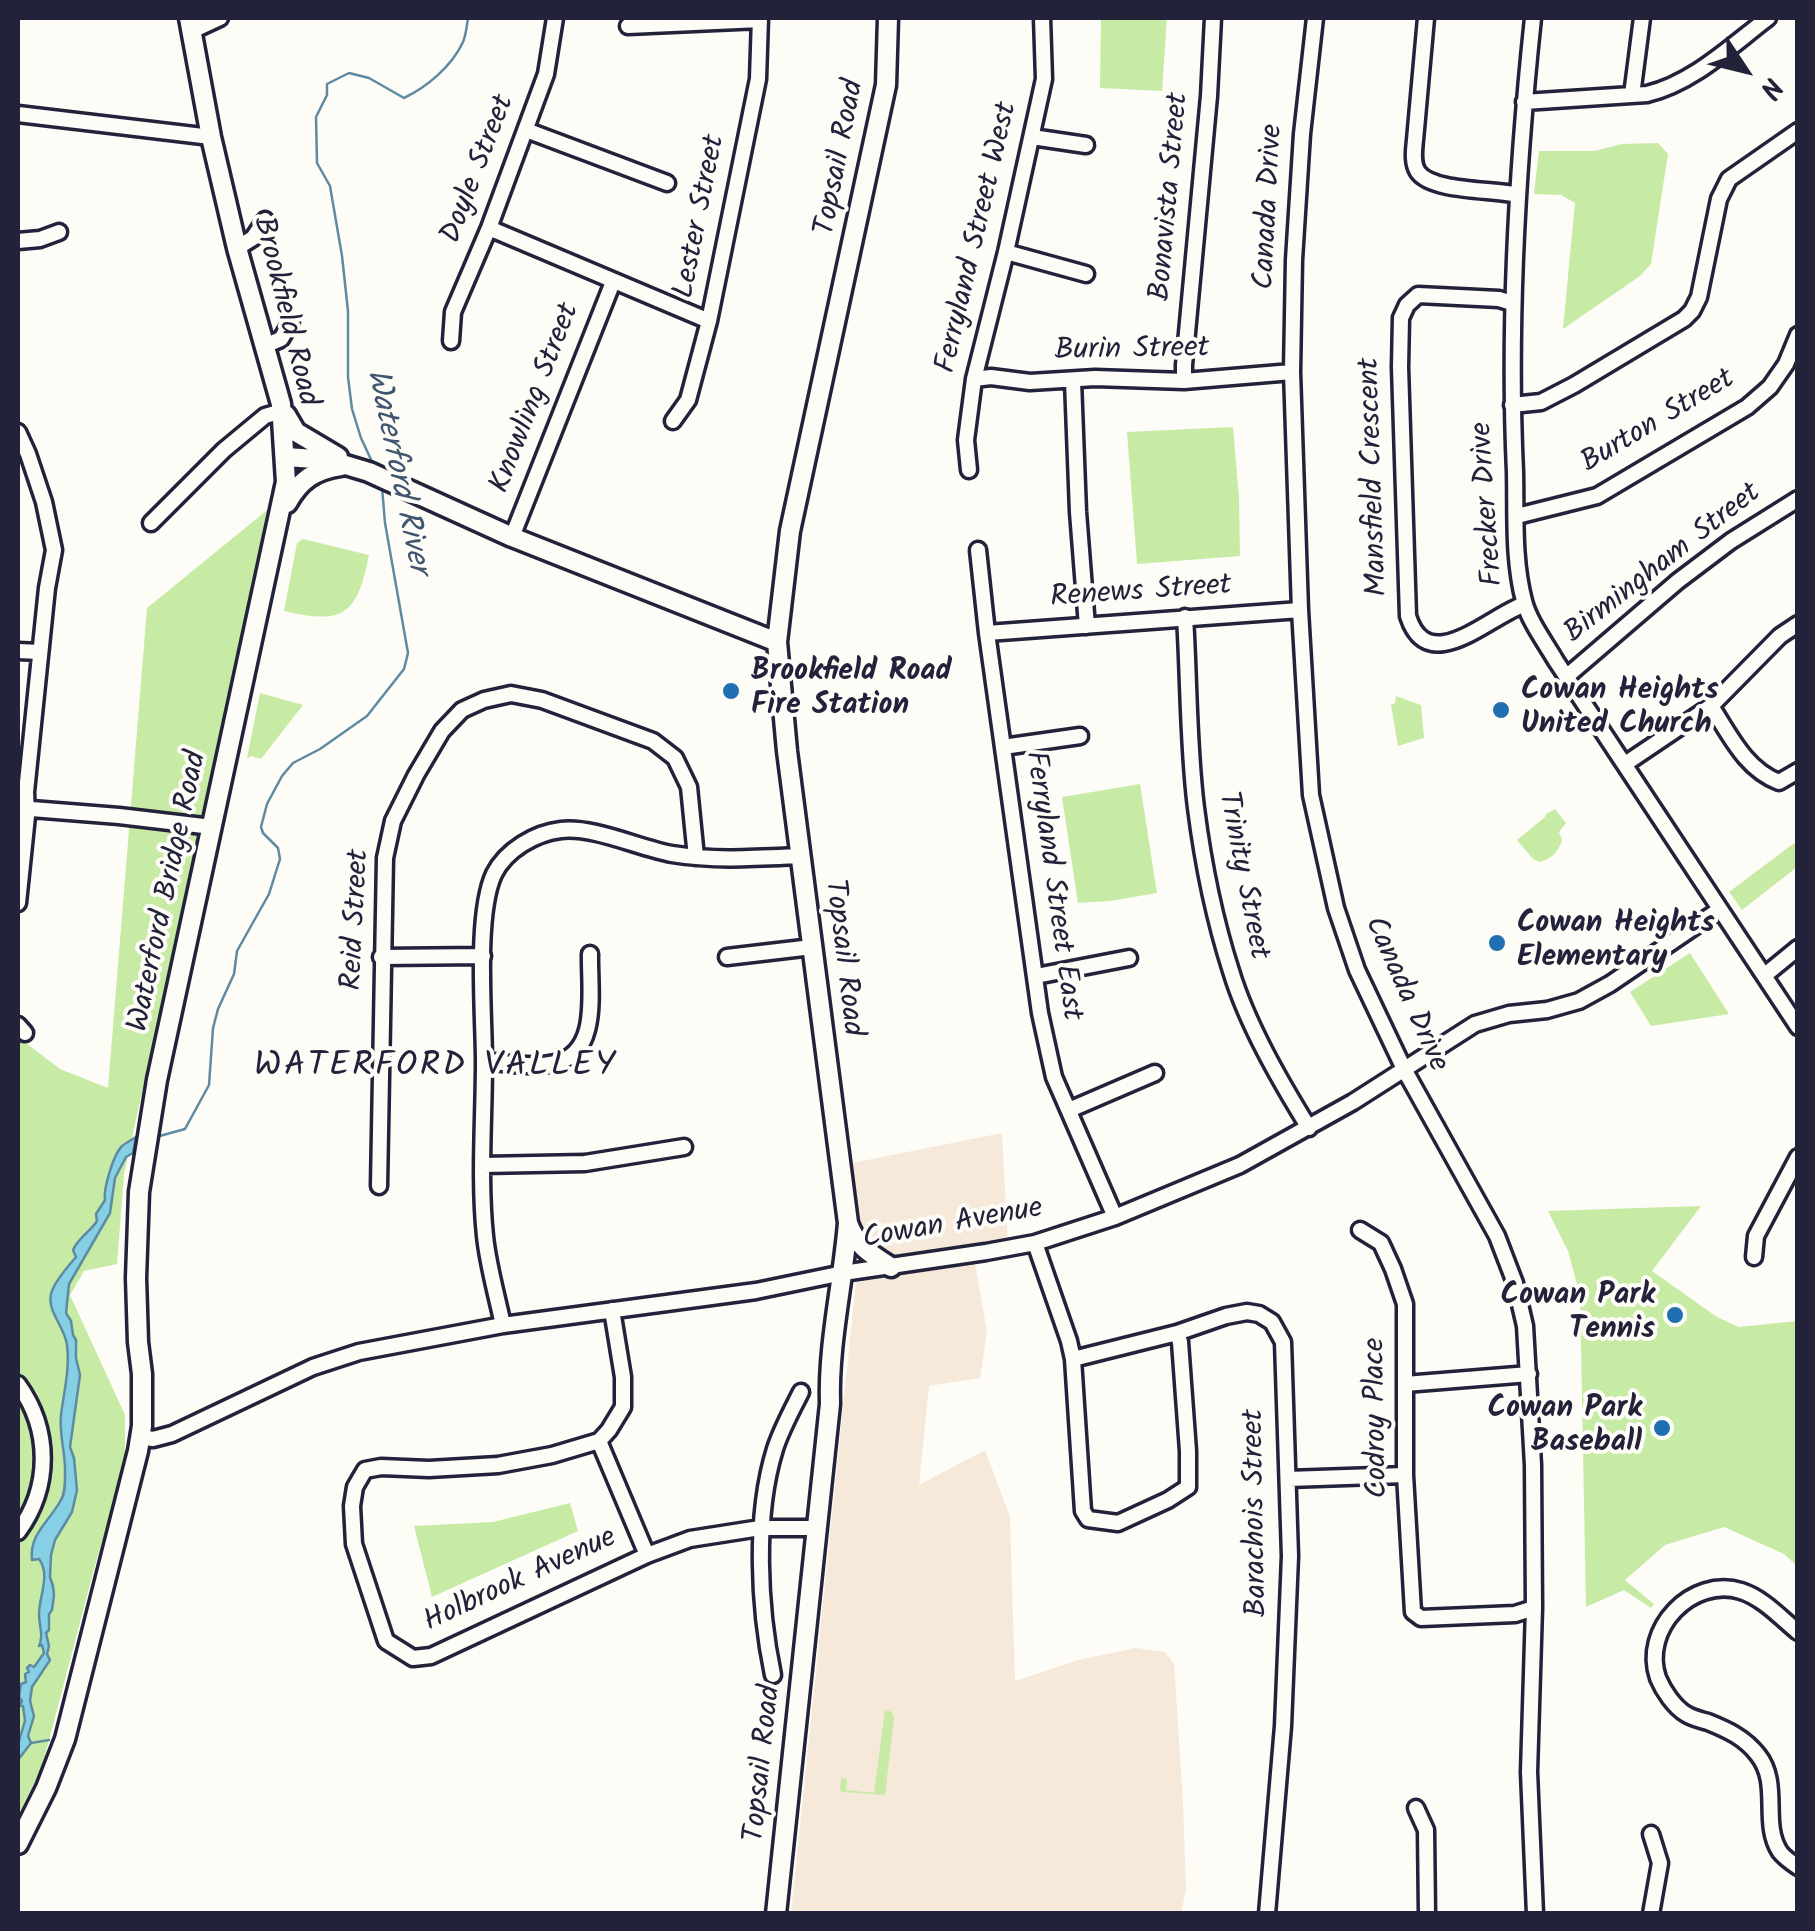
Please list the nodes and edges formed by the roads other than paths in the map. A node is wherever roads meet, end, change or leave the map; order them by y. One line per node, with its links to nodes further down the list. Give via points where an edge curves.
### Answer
1 (220, 18): 12 (street)
2 (556, 18): 17 (street, Doyle Street)
3 (888, 18): 61 (main road, Topsail Road, via 886,84 790,532)
4 (1042, 18): 20 (street, Ferryland Street West, via 1044,79)
5 (1213, 18): 40 (street, Bonavista Street)
6 (1315, 18): 38 (street, Canada Drive, via 1301,152)
7 (1426, 18): 23 (street, via 1418,172 1435,184)
8 (1534, 18): 15 (street, Frecker Drive)
9 (1642, 18): 14 (street)
10 (1768, 18): 14 (street, via 1686,79)
11 (760, 19): 13 (street); 33 (street, Lester Street, via 758,79)
12 (191, 24): 18 (main road, Brookfield Road)
13 (628, 26)
14 (1632, 95): 15 (street)
15 (1524, 102): 23 (street, Frecker Drive)
16 (18, 114): 18 (street)
17 (526, 130): 22 (street); 25 (street, Doyle Street)
18 (212, 136): 28 (main road, Brookfield Road)
19 (1796, 136): 42 (street, via 1729,179 1718,199 1699,297 1684,319 1574,386 1541,402)
20 (1032, 137): 21 (street); 29 (street, Ferryland Street West)
21 (1086, 144)
22 (667, 183)
23 (1518, 195): 32 (street, Frecker Drive)
24 (265, 220): 28 (street)
25 (488, 228): 31 (street); 36 (street, Doyle Street, via 453,312)
26 (59, 232): 27 (street)
27 (18, 241)
28 (237, 248): 37 (main road, Brookfield Road)
29 (1006, 252): 30 (street); 39 (street, Ferryland Street West)
30 (1086, 274)
31 (612, 282): 33 (street); 53 (street, Knowling Street)
32 (1512, 302): 42 (street, Frecker Drive); 55 (street, Mansfield Crescent, via 1418,295 1401,318 1408,616 1412,630 1436,644 1459,640)
33 (709, 321): 44 (street, Lester Street, via 688,400)
34 (292, 322): 37 (street, via 281,339)
35 (1798, 335): 50 (street, Burton Street, via 1770,388 1747,407 1597,496)
36 (451, 341)
37 (264, 346): 43 (main road, Brookfield Road)
38 (1292, 372): 40 (street, Burin Street); 56 (street, Canada Drive)
39 (974, 379): 41 (street, Burin Street); 48 (street, Ferryland Street West, via 966,440)
40 (1184, 380): 41 (street, Burin Street)
41 (1073, 381): 59 (street)
42 (1512, 406): 50 (street, Frecker Drive)
43 (282, 408): 46 (main road, Brookfield Road); 47 (main road, via 296,432); 52 (street, via 224,450)
44 (673, 421)
45 (18, 432): 63 (street, via 54,550)
46 (286, 457): 47 (main road); 51 (main road, Waterford Bridge Road)
47 (360, 469): 51 (main road, via 327,468 308,476); 53 (main road)
48 (970, 470)
49 (1798, 498): 64 (street, Birmingham Street, via 1678,581)
50 (1516, 516): 55 (street, Frecker Drive)
51 (280, 517): 71 (main road, Waterford Bridge Road)
52 (151, 523)
53 (512, 537): 61 (main road)
54 (978, 550): 60 (street, Ferryland Street East)
55 (1524, 604): 64 (street, Frecker Drive)
56 (1300, 610): 57 (street, Renews Street); 87 (street, Canada Drive, via 1311,795 1322,853 1357,970)
57 (1185, 617): 59 (street, Renews Street); 90 (street, Trinity Street, via 1195,793 1210,894 1232,975)
58 (1798, 624): 65 (street)
59 (1087, 626): 60 (street, Renews Street)
60 (987, 633): 67 (street, Ferryland Street East)
61 (777, 642): 72 (main road, Topsail Road)
62 (18, 650): 63 (street)
63 (40, 652): 70 (street)
64 (1566, 677): 68 (street, Frecker Drive)
65 (1711, 706): 68 (street); 69 (street, via 1750,766 1778,782)
66 (1080, 736): 67 (street)
67 (1003, 747): 84 (street, Ferryland Street East)
68 (1625, 764): 75 (street, Frecker Drive)
69 (1798, 771)
70 (22, 807): 71 (street); 74 (street)
71 (212, 827): 110 (main road, Waterford Bridge Road, via 139,1192 132,1372)
72 (800, 856): 73 (street); 76 (main road, Topsail Road)
73 (696, 858): 79 (street, via 586,831 561,830 523,843 495,872 487,894); 80 (street, Reid Street, via 689,788 675,758 653,741 542,700 511,694 484,700 462,710 442,731 394,821 384,858)
74 (18, 903)
75 (1720, 910): 83 (street, Frecker Drive); 87 (street, Cowan Avenue, via 1610,984 1547,1010 1475,1024)
76 (812, 948): 81 (street); 96 (main road, Topsail Road)
77 (1798, 948): 83 (street)
78 (590, 954): 86 (street, via 586,1041 572,1056 556,1063)
79 (483, 956): 80 (street); 86 (street)
80 (381, 957): 94 (street, Reid Street)
81 (727, 957)
82 (1129, 958): 84 (street)
83 (1765, 975): 85 (street, Frecker Drive)
84 (1036, 976): 89 (street, Ferryland Street East, via 1054,1076)
85 (1798, 1027)
86 (484, 1062): 93 (street)
87 (1404, 1069): 90 (street, Cowan Avenue); 106 (street, Canada Drive, via 1497,1236 1525,1326)
88 (1154, 1073): 89 (street)
89 (1069, 1110): 95 (street, Ferryland Street East)
90 (1309, 1128): 95 (street, Cowan Avenue, via 1240,1166)
91 (684, 1147): 93 (street, via 585,1163)
92 (1798, 1158): 99 (street, via 1756,1236)
93 (483, 1165): 103 (street, via 485,1237)
94 (379, 1186)
95 (1115, 1217): 98 (street, Cowan Avenue)
96 (848, 1223): 100 (main road, via 856,1242); 101 (main road, Topsail Road)
97 (1360, 1230): 108 (street, Codroy Place, via 1381,1244 1405,1304)
98 (1035, 1243): 100 (street, Cowan Avenue); 105 (street)
99 (1754, 1258)
100 (890, 1268): 101 (street, Cowan Avenue)
101 (843, 1273): 102 (street, Cowan Avenue); 115 (main road, Topsail Road)
102 (612, 1310): 103 (street, Cowan Avenue); 111 (street, via 623,1407)
103 (503, 1325): 110 (street, Cowan Avenue, via 359,1352 172,1434)
104 (1177, 1334): 105 (street, Barachois Street); 105 (street, via 1188,1487 1118,1523 1088,1519 1083,1511); 113 (street, Barachois Street, via 1247,1312 1272,1322 1283,1342)
105 (1073, 1360)
106 (1528, 1374): 108 (street); 118 (street, Canada Drive)
107 (18, 1384): 116 (street, via 44,1448 34,1506)
108 (1405, 1384): 112 (street, Codroy Place)
109 (801, 1392): 114 (street, via 775,1450)
110 (140, 1437): 123 (main road, Waterford Bridge Road, via 65,1738)
111 (599, 1441): 117 (street); 117 (street, Holbrook Avenue, via 498,1464 366,1470 352,1506 354,1544 386,1641 413,1658 431,1656)
112 (1405, 1474): 113 (street); 118 (street, Codroy Place, via 1413,1612 1421,1618)
113 (1288, 1479): 126 (street, Barachois Street, via 1283,1726)
114 (760, 1528): 115 (street, Holbrook Avenue); 117 (street, Holbrook Avenue); 120 (street)
115 (816, 1528): 125 (main road, Topsail Road)
116 (18, 1532)
117 (647, 1554)
118 (1534, 1608): 128 (street, Canada Drive, via 1528,1772)
119 (1798, 1632): 124 (street, via 1744,1592 1704,1591 1667,1616 1653,1659 1669,1698 1686,1714 1734,1733 1763,1761 1772,1786 1772,1829 1780,1852)
120 (772, 1675)
121 (1416, 1808): 127 (street, via 1426,1830)
122 (1651, 1834): 129 (street, via 1660,1864)
123 (18, 1844)
124 (1798, 1867)
125 (776, 1914)
126 (1267, 1914)
127 (1426, 1914)
128 (1535, 1914)
129 (1651, 1914)

